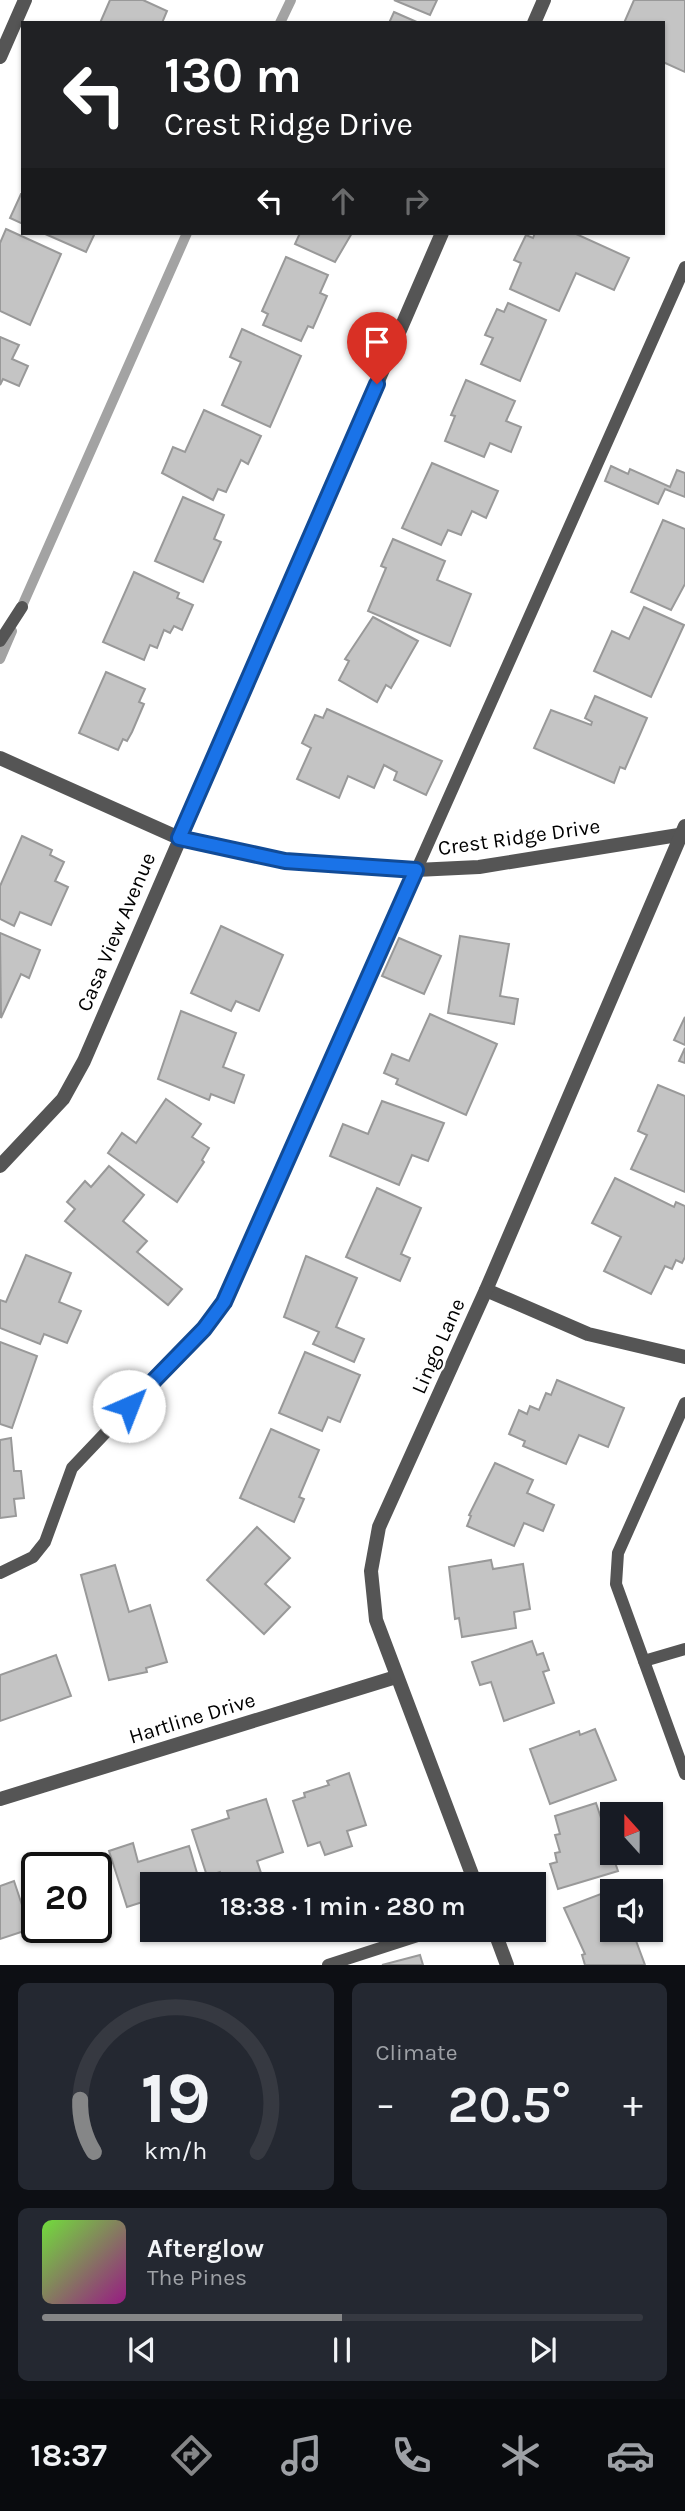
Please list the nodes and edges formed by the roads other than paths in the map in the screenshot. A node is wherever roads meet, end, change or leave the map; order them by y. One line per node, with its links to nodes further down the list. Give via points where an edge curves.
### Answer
1 (25, 0): 4 (street)
2 (544, 0): 3 (street)
3 (535, 21)
4 (0, 57)
5 (442, 235): 11 (street, Casa View Avenue)
6 (685, 267): 12 (lane)
7 (22, 607): 8 (lane)
8 (0, 641)
9 (0, 758): 11 (street, Crest Ridge Drive)
10 (683, 831): 12 (street, Crest Ridge Drive, via 479,867); 14 (street, Lingo Lane)
11 (179, 838): 12 (street, Crest Ridge Drive, via 285,861); 13 (street, Casa View Avenue, via 84,1061 63,1099)
12 (416, 870): 17 (lane, via 224,1302 72,1468 45,1542 33,1557)
13 (0, 1166)
14 (486, 1290): 15 (street, via 588,1334); 20 (street, Lingo Lane, via 379,1527 371,1572 376,1620)
15 (685, 1357)
16 (685, 1403): 19 (lane, via 618,1553 616,1584)
17 (0, 1573)
18 (685, 1649): 19 (lane)
19 (644, 1661): 21 (lane)
20 (396, 1677): 22 (street, Hartline Drive); 23 (street, Lingo Lane)
21 (685, 1773)
22 (0, 1800)
23 (471, 1872)
24 (399, 1942): 26 (lane)
25 (498, 1942): 27 (street)
26 (328, 1965)
27 (507, 1965)

